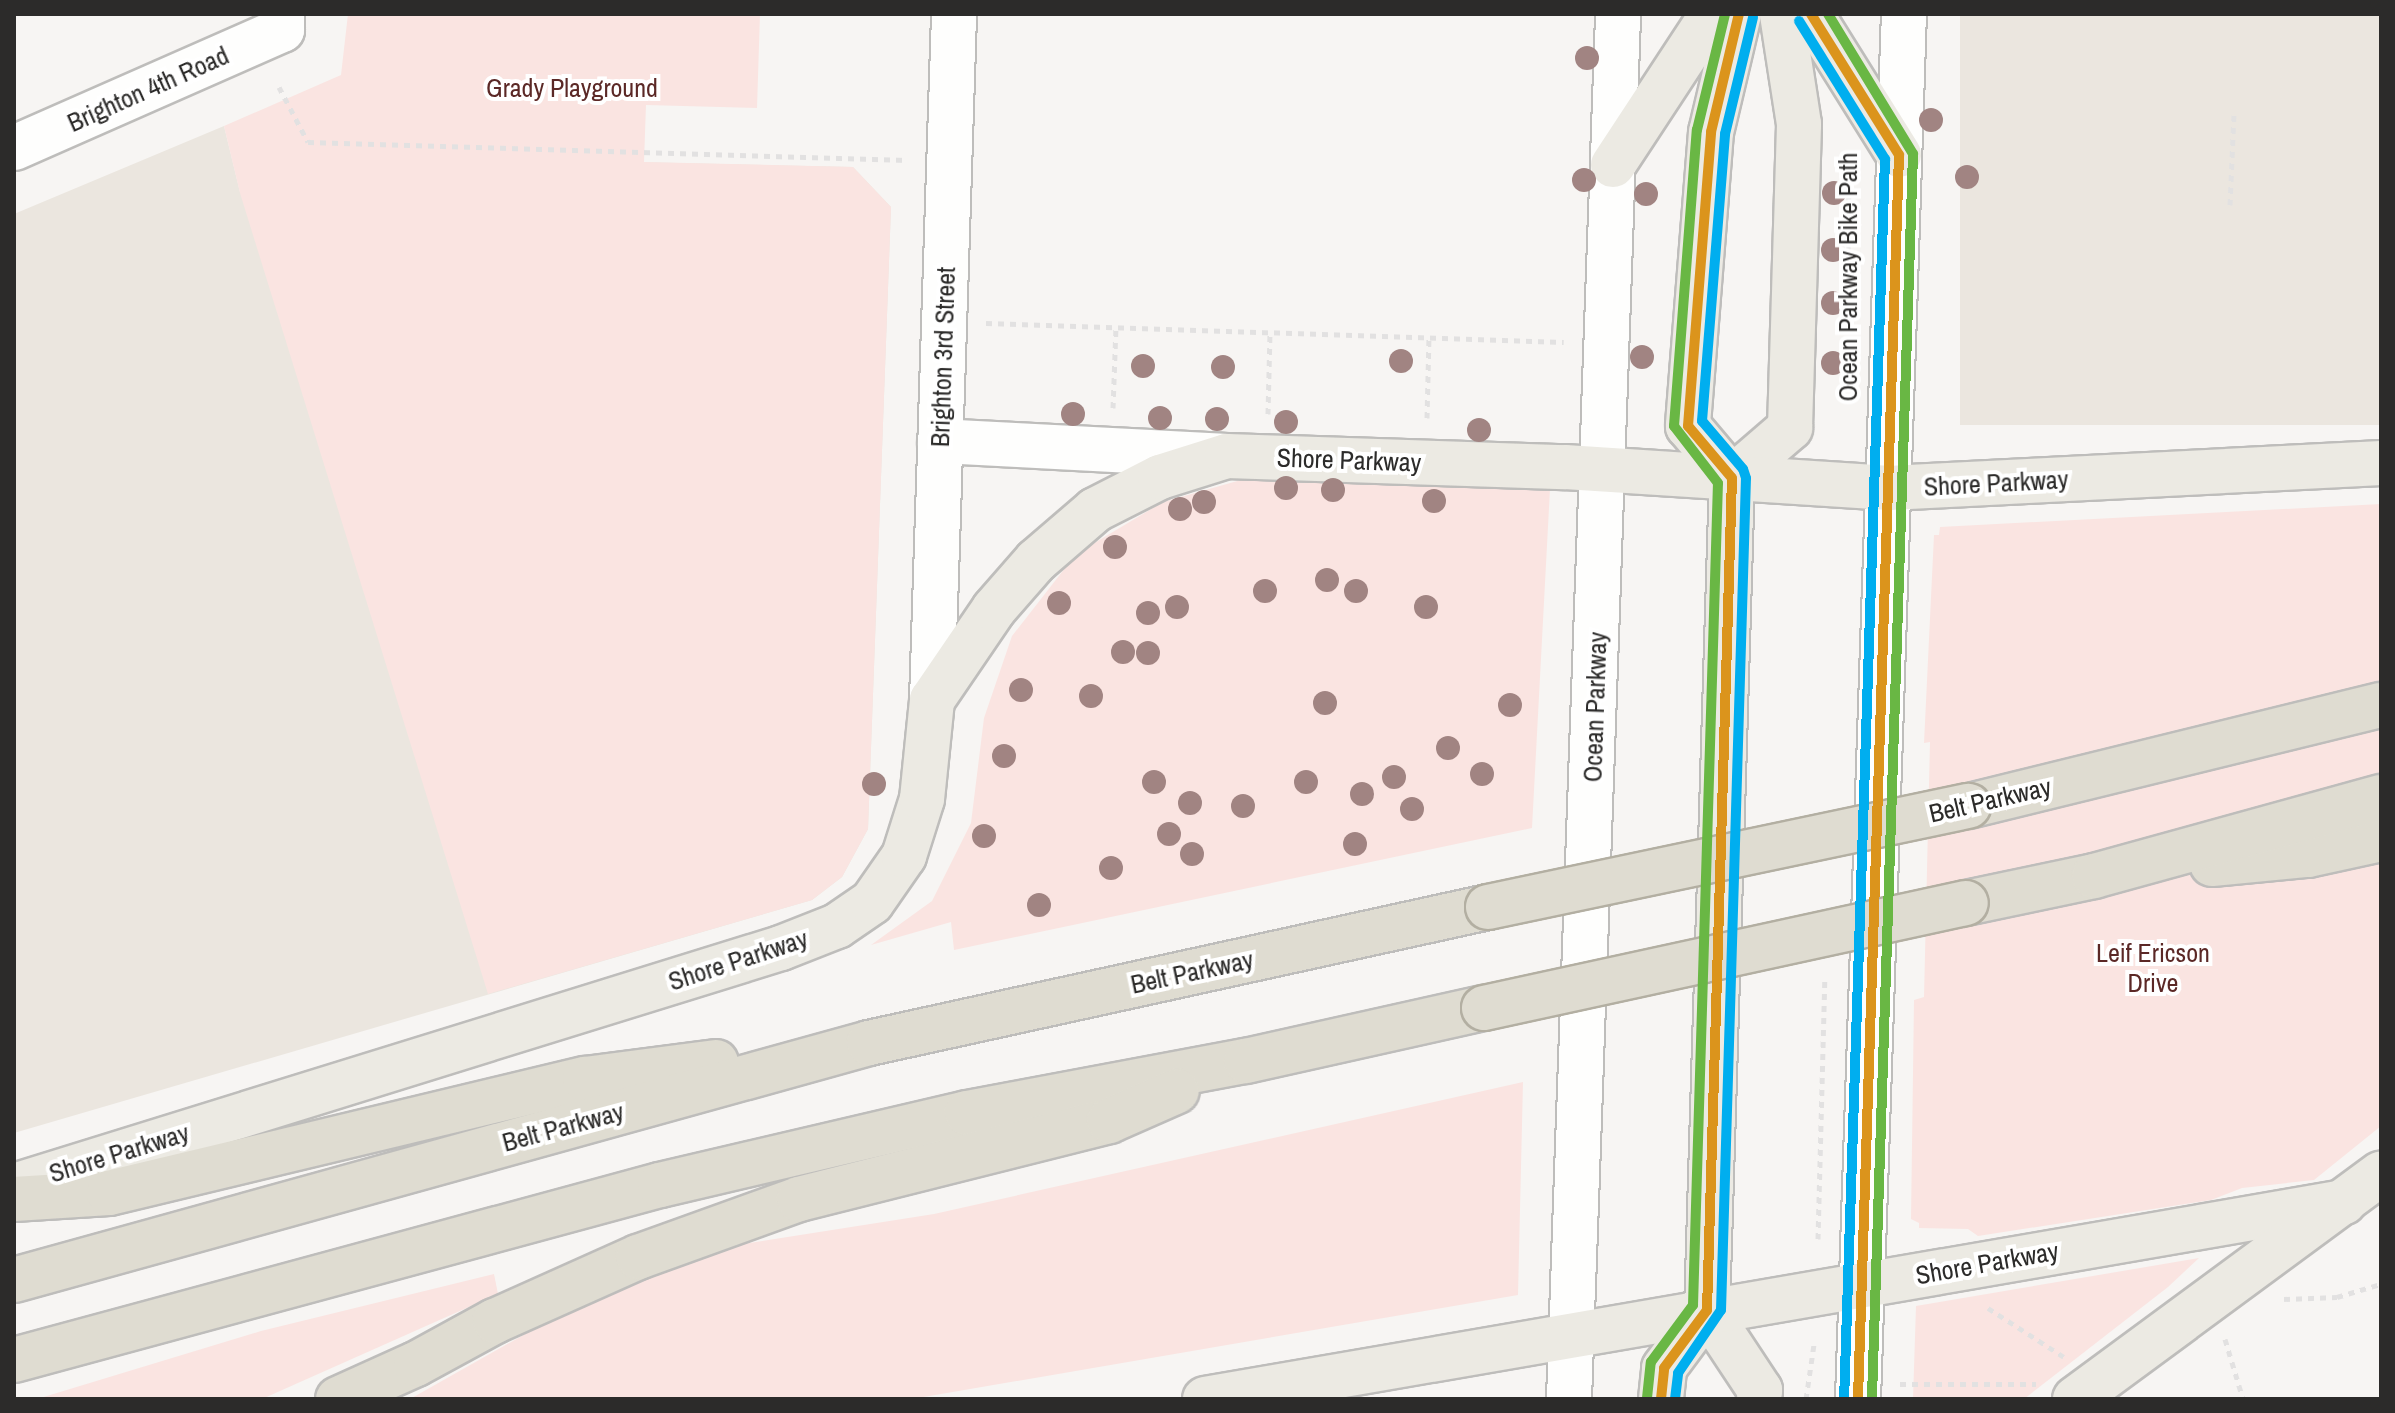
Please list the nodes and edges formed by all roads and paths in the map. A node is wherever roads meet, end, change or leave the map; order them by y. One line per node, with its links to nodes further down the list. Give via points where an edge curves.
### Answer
1 (954, 14): 26 (street, Brighton 3rd Street)
2 (1618, 14): 15 (street, Ocean Parkway)
3 (1712, 14): 15 (main road)
4 (1739, 14): 30 (main road, via 1711,132 1688,426)
5 (1782, 14): 30 (main road, via 1799,124 1790,428)
6 (1811, 14): 12 (main road)
7 (1904, 14): 12 (street)
8 (282, 22): 11 (street, Brighton 4th Road)
9 (279, 87): 14 (path, via 308,142)
10 (2234, 115): 16 (path)
11 (14, 148)
12 (1899, 155): 31 (street)
13 (1849, 157): 22 (path, Ocean Parkway Bike Path)
14 (914, 160)
15 (1613, 165): 29 (street, Ocean Parkway)
16 (2230, 205)
17 (985, 323): 18 (path)
18 (1116, 327): 19 (path); 23 (path)
19 (1270, 332): 20 (path); 24 (path)
20 (1429, 338): 21 (path); 25 (path)
21 (1569, 342)
22 (1847, 344)
23 (1113, 409)
24 (1268, 414)
25 (1427, 418)
26 (940, 441): 27 (street, Shore Parkway); 33 (street, Brighton 3rd Street)
27 (1227, 456): 29 (main road, Shore Parkway); 33 (main road, Shore Parkway, via 1160,477 1095,510 1036,561 994,609)
28 (2381, 463): 31 (main road, Shore Parkway)
29 (1604, 470): 30 (main road, Shore Parkway); 53 (street, Ocean Parkway)
30 (1732, 478): 31 (main road, Shore Parkway); 50 (main road)
31 (1889, 488): 47 (street)
32 (2381, 679): 35 (highway)
33 (932, 700): 42 (main road, Shore Parkway, via 922,799 904,856 872,902 837,926 781,948)
34 (2381, 705): 35 (highway, Belt Parkway)
35 (2177, 756): 39 (highway, Belt Parkway, bridge, via 1969,806)
36 (2381, 797): 38 (highway)
37 (2381, 839): 38 (highway, via 2308,855)
38 (2094, 876): 40 (highway, bridge)
39 (869, 1043): 43 (highway, via 585,1079 109,1193); 45 (highway, Belt Parkway)
40 (1246, 1061): 54 (highway, via 967,1113 660,1185); 55 (highway, via 1109,1121 799,1199 667,1246 495,1321)
41 (2381, 1173): 44 (main road, Shore Parkway)
42 (14, 1186)
43 (14, 1199)
44 (2344, 1202): 47 (main road, Shore Parkway); 56 (main road)
45 (14, 1280)
46 (2381, 1284): 48 (path, via 2337,1297)
47 (1862, 1285): 50 (main road, Shore Parkway); 65 (street)
48 (2280, 1299)
49 (1978, 1302): 56 (path, via 2069,1360)
50 (1707, 1310): 53 (main road, Shore Parkway); 62 (main road, via 1664,1368); 63 (main road, via 1760,1390)
51 (1816, 1331): 64 (path)
52 (2224, 1333): 66 (path)
53 (1571, 1338): 60 (main road, Shore Parkway); 61 (street, Ocean Parkway)
54 (14, 1360)
55 (416, 1364): 58 (highway); 59 (highway)
56 (2059, 1381): 57 (path)
57 (1900, 1384)
58 (338, 1399)
59 (371, 1399)
60 (1205, 1399)
61 (1569, 1399)
62 (1661, 1399)
63 (1759, 1399)
64 (1806, 1399)
65 (1858, 1399)
66 (2243, 1399)

